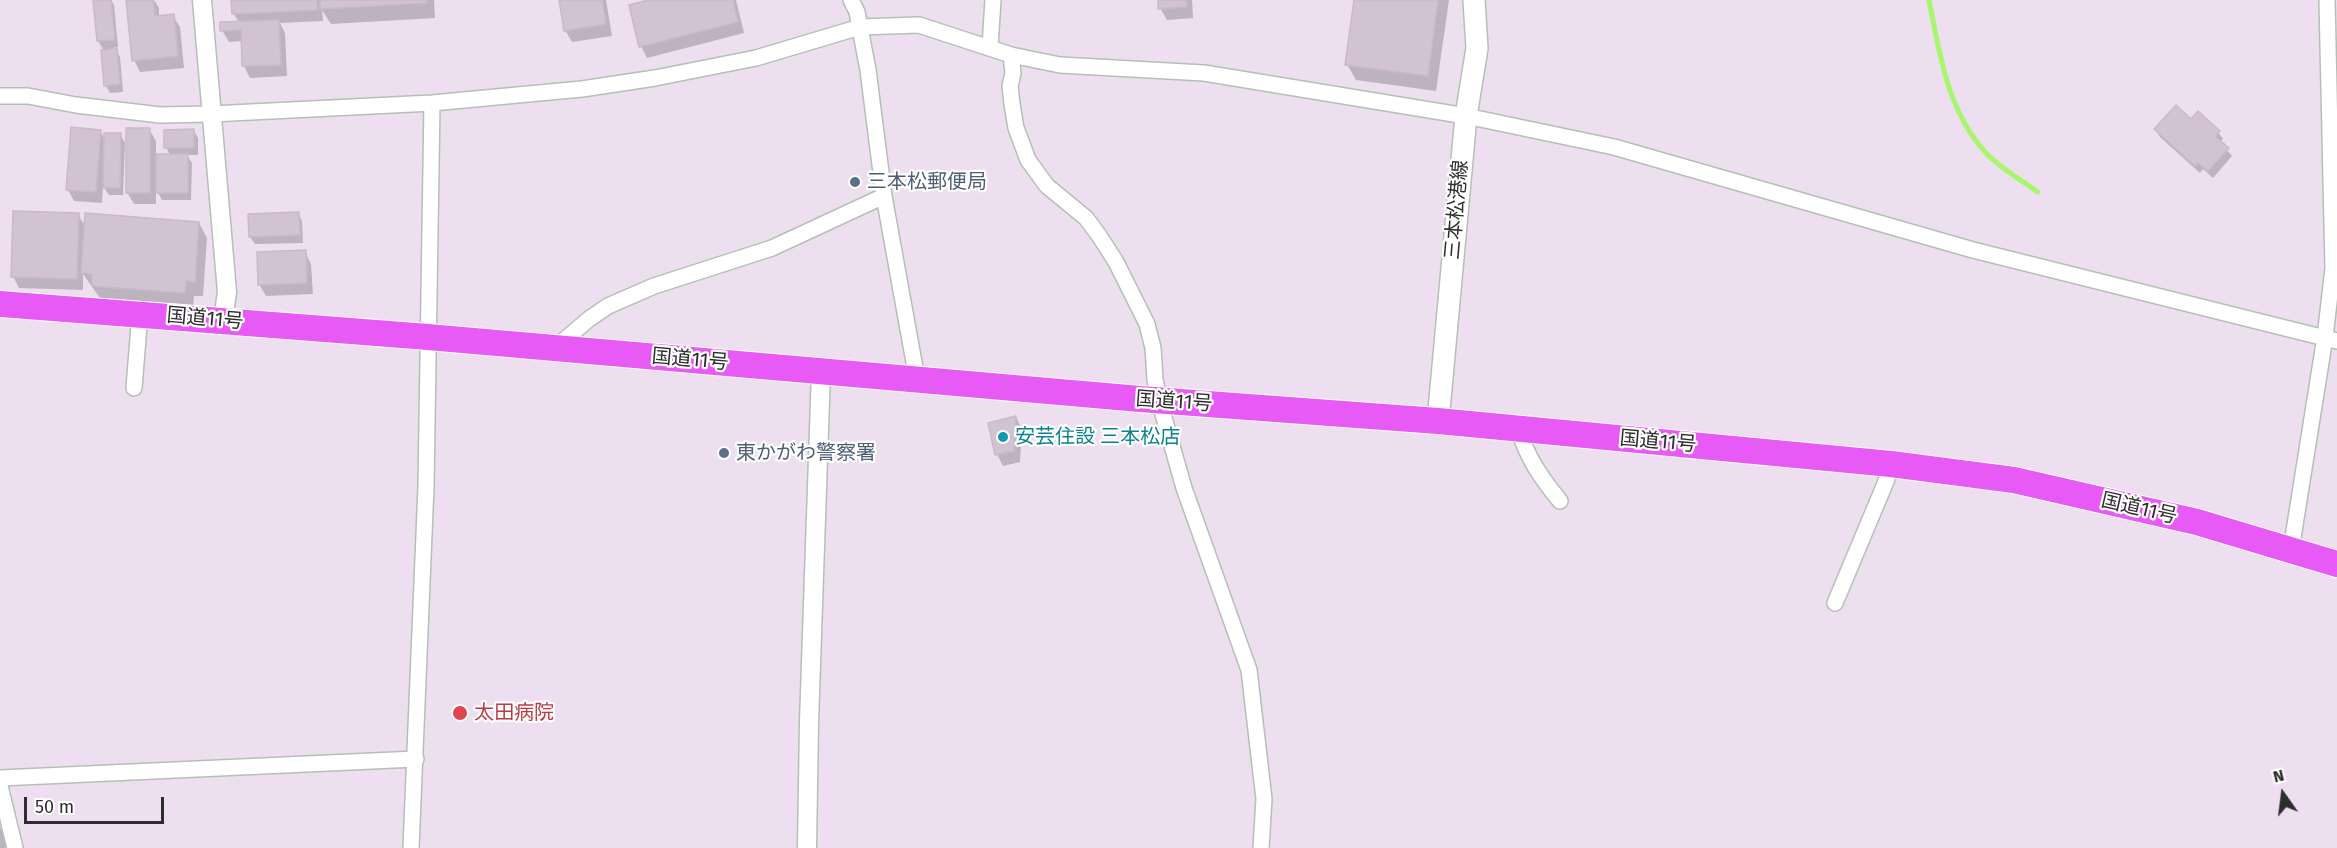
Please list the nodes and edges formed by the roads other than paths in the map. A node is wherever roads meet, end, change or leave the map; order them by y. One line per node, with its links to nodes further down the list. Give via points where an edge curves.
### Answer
1 (202, 0): 11 (street)
2 (851, 0): 6 (street)
3 (993, 0): 7 (street)
4 (1474, 0): 12 (main road, 三本松港線, via 1477,48)
5 (2327, 0): 18 (street)
6 (860, 27): 7 (street, via 919,26); 10 (street, via 756,58 655,78); 13 (street)
7 (990, 47): 8 (street)
8 (1011, 55): 12 (street, via 1060,65 1204,73); 23 (street, via 1012,104 1022,146 1037,174 1086,218 1116,262 1147,324)
9 (0, 96): 11 (street, via 28,96 160,115)
10 (432, 103): 11 (street); 17 (street)
11 (212, 114): 16 (street, via 227,292)
12 (1466, 116): 18 (street, via 1614,147 1973,250); 24 (main road, 三本松港線)
13 (884, 196): 19 (street, via 772,248 654,286 608,306); 21 (street)
14 (0, 304): 15 (highway, 国道11号)
15 (140, 313): 16 (highway, 国道11号); 22 (street)
16 (223, 320): 17 (highway, 国道11号)
17 (428, 337): 19 (highway, 国道11号); 31 (street)
18 (2333, 342): 28 (street)
19 (555, 348): 20 (highway, 国道11号)
20 (821, 371): 21 (highway, 国道11号); 36 (street)
21 (917, 379): 23 (highway, 国道11号)
22 (134, 388)
23 (1159, 400): 24 (highway, 国道11号); 37 (street, via 1184,488 1249,670 1264,799)
24 (1438, 421): 25 (highway, 国道11号)
25 (1519, 430): 26 (highway, 国道11号); 27 (street, via 1536,471)
26 (1891, 464): 28 (highway, 国道11号, via 2014,480 2197,522); 30 (street)
27 (1560, 501)
28 (2290, 550): 29 (highway, 国道11号)
29 (2337, 564)
30 (1835, 603)
31 (416, 759): 32 (street); 35 (street)
32 (0, 778)
33 (0, 786): 34 (street)
34 (15, 848)
35 (411, 848)
36 (807, 848)
37 (1261, 848)

